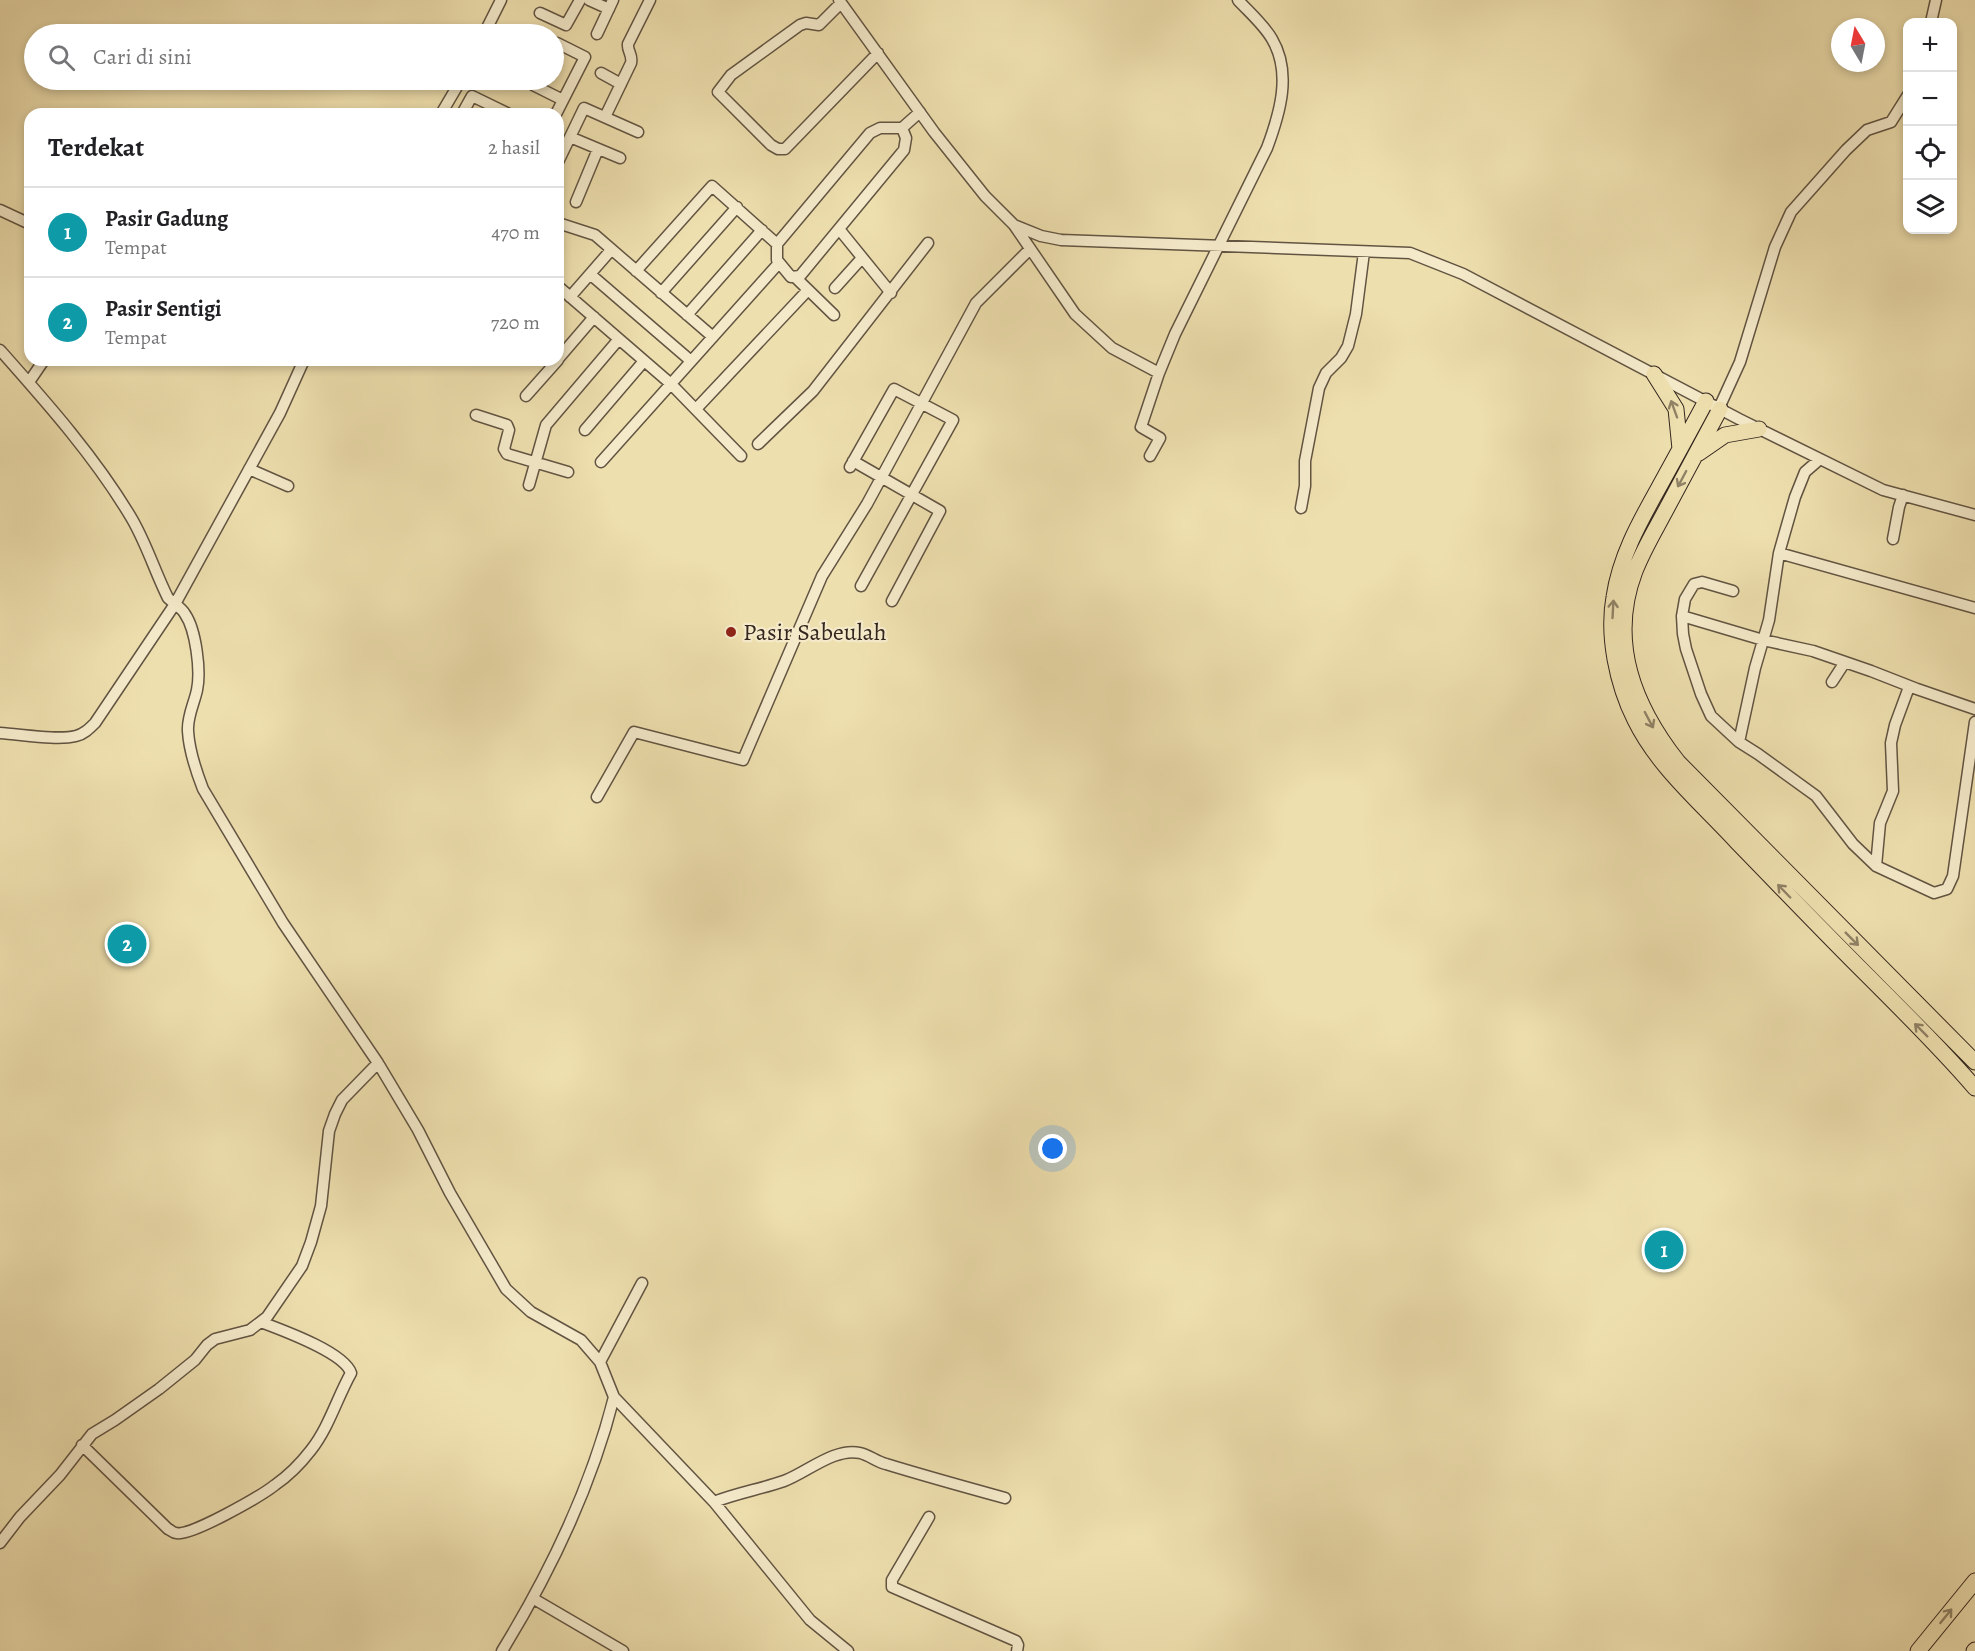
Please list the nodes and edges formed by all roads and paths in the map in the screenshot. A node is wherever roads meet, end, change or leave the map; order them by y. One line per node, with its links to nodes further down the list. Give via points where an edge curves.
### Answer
1 (501, 0): 11 (street)
2 (580, 0): 13 (street)
3 (589, 0): 8 (street)
4 (650, 0): 18 (street, via 628,44 632,58)
5 (1238, 0): 45 (street, via 1271,36 1279,53 1284,84 1267,148)
6 (1936, 0): 10 (street)
7 (840, 2): 16 (street); 16 (street, via 819,25 800,25 731,75 718,93 771,145 785,149)
8 (611, 5): 14 (street)
9 (540, 13): 12 (street)
10 (1932, 18)
11 (489, 24)
12 (564, 24)
13 (564, 24)
14 (597, 34)
15 (564, 46): 21 (street, via 585,57)
16 (878, 53): 27 (street)
17 (601, 73): 18 (street)
18 (621, 84): 28 (street)
19 (455, 90): 23 (street)
20 (543, 90): 21 (street)
21 (563, 100): 26 (street)
22 (1903, 103): 78 (street, via 1891,122 1867,130 1853,144 1782,226 1740,362)
23 (445, 108)
24 (465, 108): 25 (street, via 472,96)
25 (497, 108)
26 (559, 108)
27 (920, 112): 29 (street); 40 (street, via 978,187)
28 (605, 117): 30 (street); 31 (street, via 584,108)
29 (902, 128): 41 (street, via 906,138 904,150); 44 (street, via 880,128 870,133)
30 (638, 132)
31 (570, 137): 32 (street); 33 (street)
32 (598, 149): 34 (street); 35 (street)
33 (564, 150)
34 (620, 158)
35 (576, 202)
36 (737, 207): 42 (street); 51 (street, via 712,186); 57 (street)
37 (0, 210): 38 (street)
38 (24, 221)
39 (564, 225): 47 (street, via 595,235)
40 (1014, 225): 45 (street, via 1060,240); 46 (street)
41 (839, 229): 49 (street); 53 (street)
42 (762, 230): 44 (street); 60 (street)
43 (928, 243): 58 (street)
44 (777, 244): 50 (street)
45 (1219, 246): 48 (street); 72 (street)
46 (1030, 249): 72 (street, via 1075,314 1112,348); 77 (street, via 976,303)
47 (611, 250): 51 (street); 52 (street)
48 (1364, 252): 73 (street, via 1410,254 1463,274); 98 (street, via 1348,346 1319,388 1305,461)
49 (862, 258): 54 (street); 58 (street)
50 (779, 263): 53 (street); 63 (street)
51 (636, 271): 57 (street)
52 (590, 274): 59 (street); 68 (street)
53 (796, 278): 55 (street)
54 (835, 288)
55 (808, 290): 61 (street); 79 (street)
56 (564, 292): 59 (street)
57 (661, 293): 60 (street)
58 (891, 293): 83 (street, via 813,390)
59 (570, 297): 62 (street)
60 (687, 315): 63 (street)
61 (834, 315)
62 (594, 318): 64 (street); 66 (street)
63 (713, 337): 68 (street)
64 (619, 339): 67 (street); 89 (street, via 546,425)
65 (0, 350): 74 (street)
66 (564, 353)
67 (644, 361): 75 (street); 82 (street)
68 (691, 361): 75 (street)
69 (40, 366): 74 (street)
70 (301, 366): 91 (street)
71 (553, 366): 76 (street)
72 (1159, 373): 87 (street, via 1142,427 1160,438)
73 (1654, 374): 78 (street); 84 (highway, one-way to 73, via 1676,409)
74 (29, 382): 105 (street, via 130,517 168,598)
75 (671, 384): 79 (street); 90 (street)
76 (526, 396)
77 (923, 403): 93 (street); 93 (street, via 894,389 851,464); 96 (street, via 953,420)
78 (1715, 406): 81 (street); 84 (highway); 85 (highway)
79 (696, 409): 86 (street)
80 (476, 415): 89 (street, via 506,423 507,454)
81 (1759, 429): 85 (highway, via 1725,435); 88 (street)
82 (585, 430)
83 (759, 444)
84 (1680, 450): 119 (highway, one-way to 84, via 1806,914 1669,770 1634,720 1616,661 1613,597 1630,539)
85 (1695, 455): 119 (highway, one-way to 119, via 1647,546 1627,601 1624,632 1634,689 1658,737 1678,762)
86 (741, 456)
87 (1150, 456)
88 (1820, 459): 97 (street, via 1883,490); 101 (street, via 1800,481)
89 (535, 462): 92 (street); 94 (street)
90 (602, 462)
91 (249, 469): 95 (street); 105 (street)
92 (568, 472)
93 (882, 478): 96 (street); 117 (street, via 822,576 743,760 634,732)
94 (529, 485)
95 (288, 486)
96 (912, 495): 102 (street); 104 (street, via 940,511)
97 (1903, 495): 99 (street); 100 (street)
98 (1301, 508)
99 (1975, 515)
100 (1893, 539)
101 (1779, 553): 106 (street); 108 (street)
102 (861, 586)
103 (1733, 591): 107 (street, via 1696,583 1685,598)
104 (892, 601)
105 (176, 604): 114 (street, via 87,731 65,737); 121 (street, via 190,624 196,650 197,690 188,732 198,778 283,923)
106 (1975, 608)
107 (1682, 616): 108 (street); 116 (street, via 1686,649 1706,707)
108 (1763, 640): 109 (street); 116 (street)
109 (1845, 662): 110 (street); 111 (street)
110 (1832, 682)
111 (1909, 687): 112 (street); 118 (street, via 1894,725 1893,791 1880,823)
112 (1975, 709)
113 (1975, 722): 115 (street)
114 (0, 733)
115 (1974, 741): 118 (street, via 1953,876 1947,889 1930,892)
116 (1739, 742): 118 (street, via 1816,796 1853,844)
117 (597, 797)
118 (1876, 866)
119 (1954, 1052): 120 (highway); 122 (highway); 123 (highway)
120 (1975, 1061)
121 (378, 1063): 125 (street, via 342,1100 334,1114 321,1206 311,1242 302,1266); 126 (street, via 506,1289 531,1312 581,1340)
122 (1975, 1083)
123 (1975, 1088)
124 (642, 1283): 126 (street)
125 (261, 1322): 128 (street, via 242,1333 215,1339 159,1389 92,1434); 128 (street, via 308,1341 343,1361 351,1373 312,1449 274,1486 202,1526 177,1534)
126 (600, 1362): 127 (street)
127 (614, 1397): 130 (street); 134 (street, via 584,1494)
128 (82, 1445): 132 (street)
129 (1005, 1498): 130 (street, via 882,1463 860,1452 840,1454 788,1479)
130 (714, 1502): 137 (street, via 810,1620)
131 (929, 1517): 138 (street, via 892,1580 892,1587 1016,1641)
132 (0, 1543)
133 (1975, 1581): 139 (highway, one-way to 133)
134 (534, 1599): 135 (street); 136 (street)
135 (502, 1651)
136 (623, 1651)
137 (848, 1651)
138 (1017, 1651)
139 (1917, 1651)

